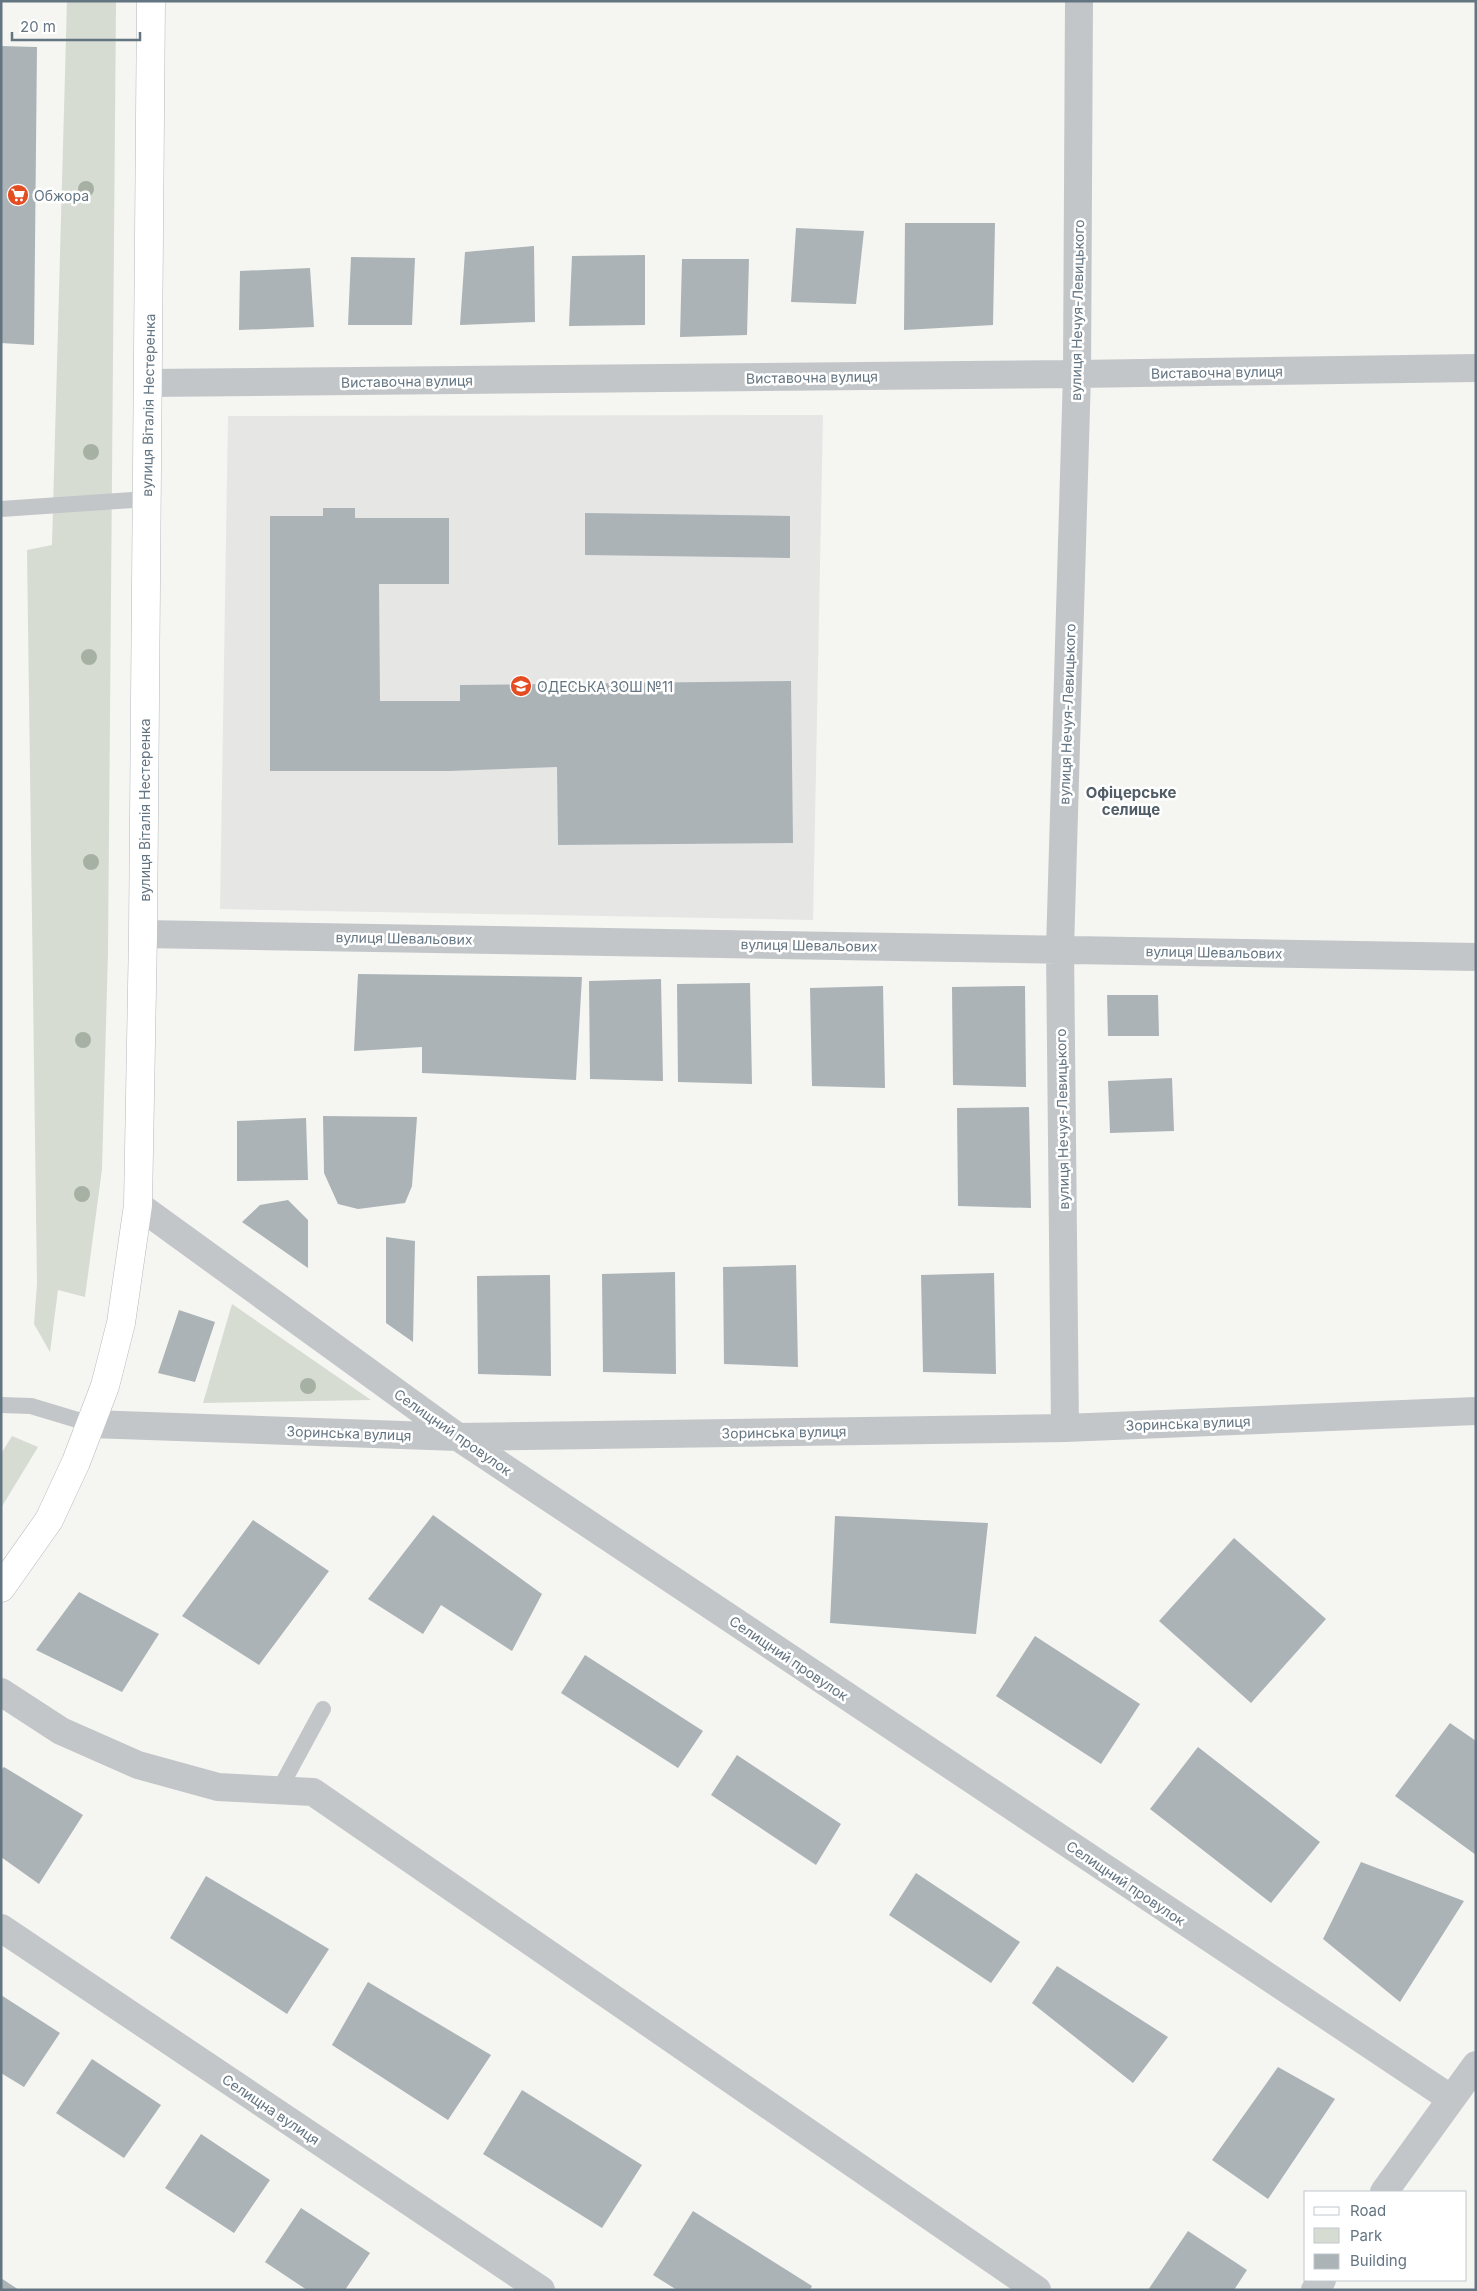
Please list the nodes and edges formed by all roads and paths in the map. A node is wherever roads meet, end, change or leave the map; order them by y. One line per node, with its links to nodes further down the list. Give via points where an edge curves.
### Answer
1 (151, 1): 5 (main road, вулиця Віталія Нестеренка)
2 (1079, 1): 4 (street, вулиця Нечуя-Левицького)
3 (1476, 368): 4 (street, Виставочна вулиця)
4 (1077, 374): 5 (street, Виставочна вулиця); 9 (street, вулиця Нечуя-Левицького)
5 (148, 383): 6 (main road, вулиця Віталія Нестеренка)
6 (147, 499): 7 (lane); 8 (main road, вулиця Віталія Нестеренка)
7 (1, 509)
8 (143, 934): 9 (street, вулиця Шевальових); 11 (main road, вулиця Віталія Нестеренка)
9 (1060, 949): 10 (street, вулиця Шевальових); 15 (street, вулиця Нечуя-Левицького)
10 (1476, 957)
11 (138, 1205): 14 (main road, вулиця Віталія Нестеренка, via 121,1323 105,1386); 16 (street, Селищний провулок)
12 (1, 1405): 14 (lane, via 31,1406)
13 (1476, 1411): 15 (street, Зоринська вулиця)
14 (91, 1424): 16 (street, Зоринська вулиця); 17 (main road, вулиця Віталія Нестеренка, via 49,1520)
15 (1065, 1428): 16 (street, Зоринська вулиця)
16 (458, 1437): 23 (street, Селищний провулок)
17 (1, 1588)
18 (1, 1692): 20 (street, via 61,1731 138,1764 218,1787)
19 (323, 1709): 20 (lane)
20 (279, 1790): 26 (street, via 314,1792)
21 (1, 1928): 25 (street, Селищна вулиця)
22 (1476, 2065): 23 (street)
23 (1450, 2098): 24 (street)
24 (1385, 2191)
25 (541, 2290)
26 (1037, 2290)

